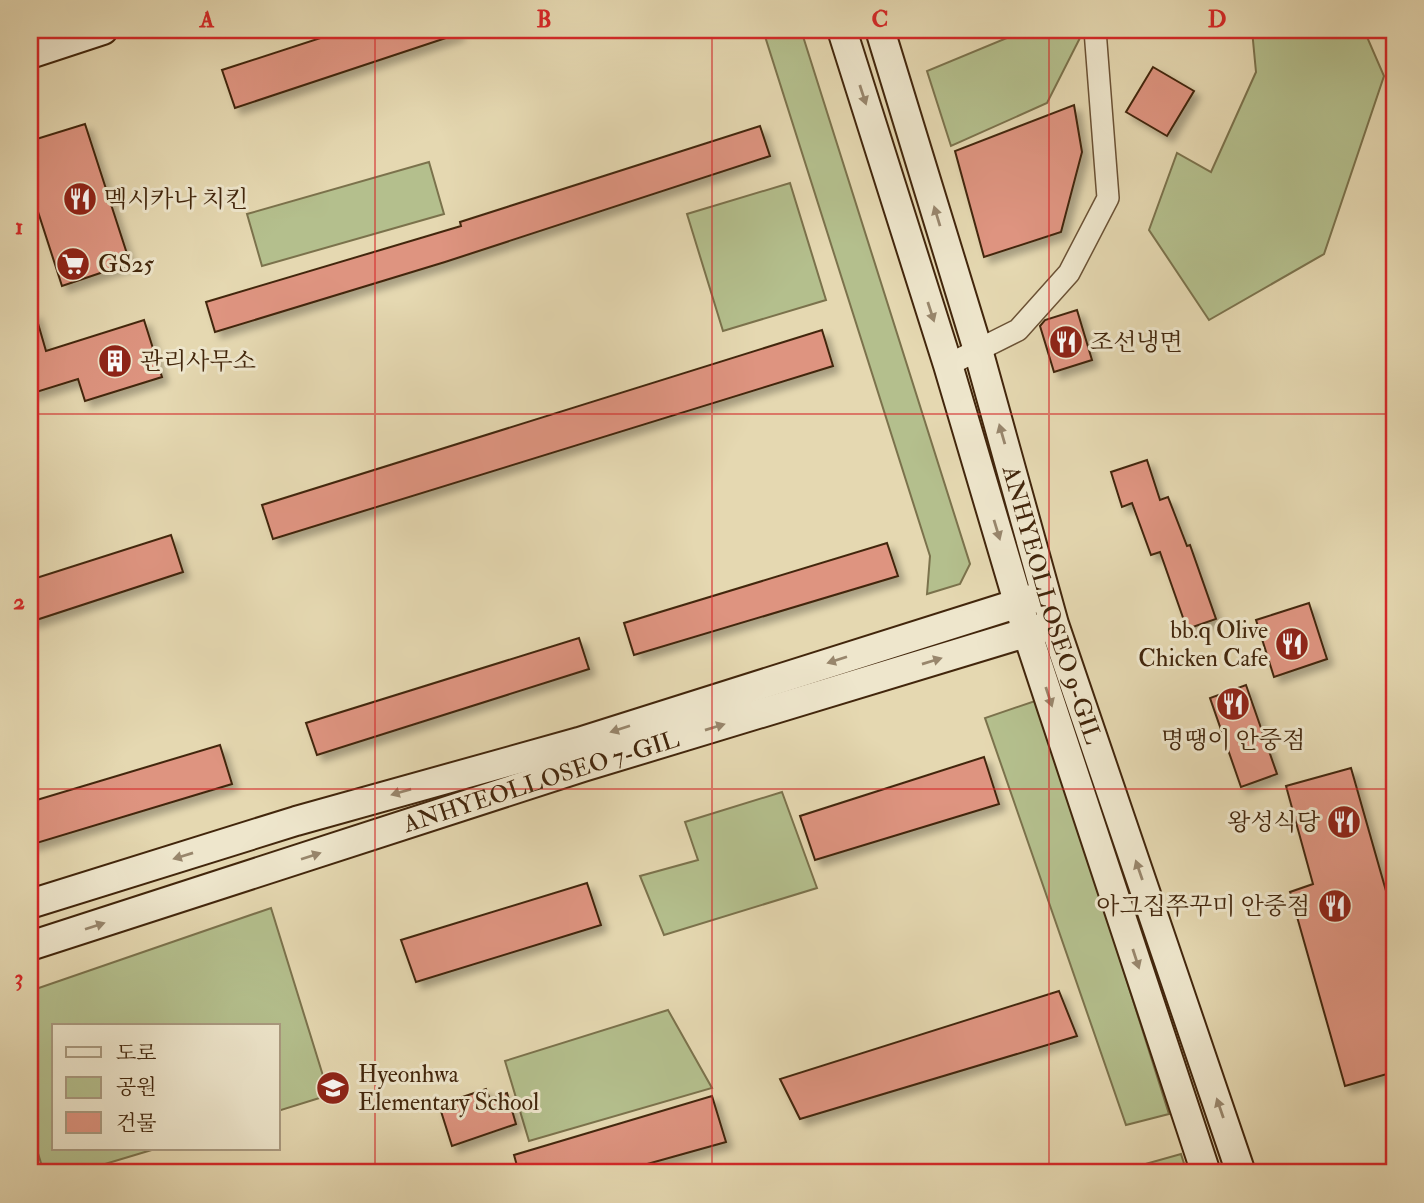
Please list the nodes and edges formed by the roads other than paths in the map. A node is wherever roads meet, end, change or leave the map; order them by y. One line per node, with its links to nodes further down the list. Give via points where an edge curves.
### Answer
1 (103, 30): 5 (street)
2 (842, 30): 7 (street, one-way to 7)
3 (880, 30): 6 (street, ANHYEOLLOSEO 9-GIL, one-way to 3)
4 (1095, 30): 6 (street, via 1108,198 1069,273 1018,330)
5 (30, 54)
6 (978, 350): 7 (street); 8 (street, ANHYEOLLOSEO 9-GIL, one-way to 6)
7 (948, 365): 9 (street, one-way to 9)
8 (1047, 594): 9 (street, ANHYEOLLOSEO 7-GIL); 10 (street, ANHYEOLLOSEO 9-GIL)
9 (1018, 603): 11 (street); 12 (street, ANHYEOLLOSEO 7-GIL, one-way to 12, via 579,741 296,821)
10 (1054, 624): 11 (street, ANHYEOLLOSEO 7-GIL); 15 (street, ANHYEOLLOSEO 9-GIL, one-way to 10)
11 (1027, 632): 13 (street, ANHYEOLLOSEO 7-GIL, one-way to 11, via 583,767); 14 (street, one-way to 14)
12 (30, 904)
13 (30, 946)
14 (1206, 1173)
15 (1241, 1173)

